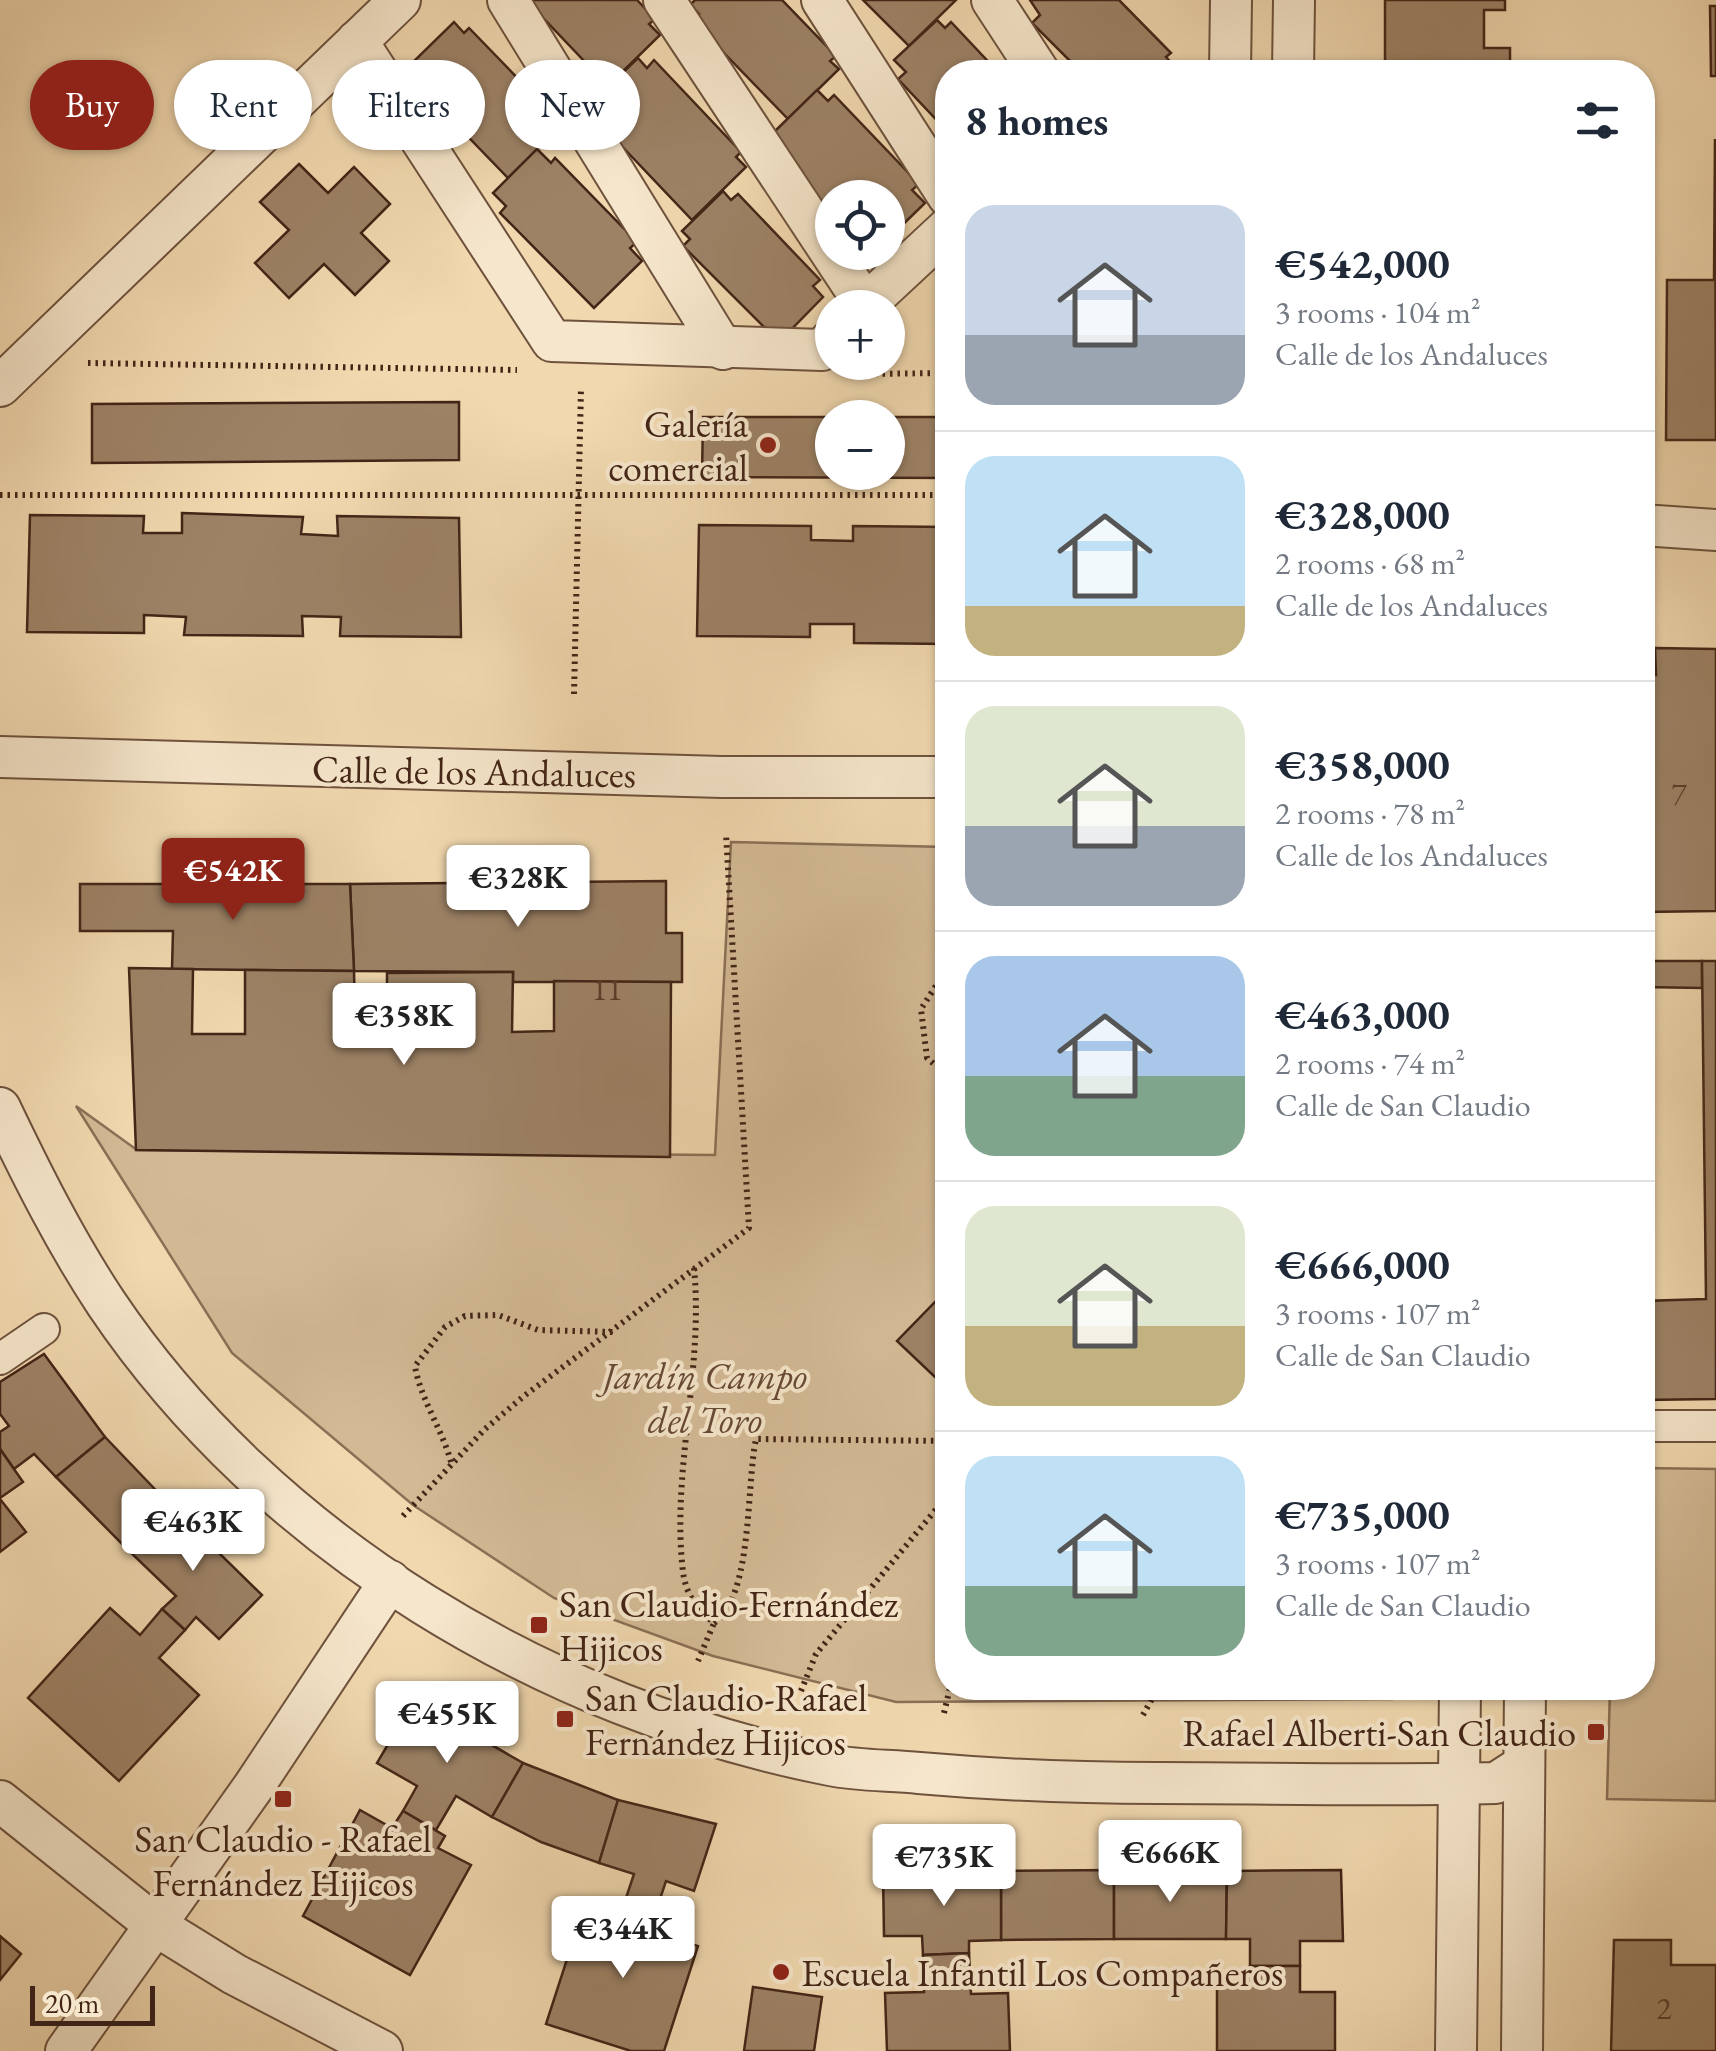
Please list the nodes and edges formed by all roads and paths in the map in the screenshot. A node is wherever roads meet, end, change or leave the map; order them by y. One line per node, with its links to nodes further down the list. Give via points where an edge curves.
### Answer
1 (400, 0): 8 (street)
2 (508, 0): 16 (street)
3 (664, 0): 14 (street)
4 (822, 0): 12 (street)
5 (992, 0): 9 (street)
6 (1231, 0): 10 (street)
7 (1294, 0): 11 (street)
8 (357, 41): 16 (street, via 552,341); 22 (street)
9 (1032, 60)
10 (1230, 60)
11 (1293, 60)
12 (935, 176)
13 (935, 240): 15 (street)
14 (853, 290)
15 (880, 290)
16 (724, 349): 17 (street)
17 (815, 350)
18 (88, 363): 19 (path)
19 (516, 370)
20 (905, 373): 21 (path)
21 (935, 373)
22 (0, 386)
23 (581, 388): 25 (path)
24 (0, 495): 25 (path)
25 (580, 495): 26 (path); 29 (path)
26 (935, 495)
27 (1655, 528): 28 (street)
28 (1716, 530)
29 (574, 694)
30 (0, 757): 31 (street, Calle de los Andaluces)
31 (935, 777)
32 (726, 834): 36 (path, via 748,1228)
33 (935, 988): 34 (path, via 922,1009 927,1058)
34 (935, 1065)
35 (0, 1108): 46 (street, via 44,1200 107,1304 180,1399 250,1470)
36 (694, 1268): 38 (path); 47 (path, via 699,1319 684,1474 683,1573 694,1607)
37 (44, 1329): 39 (street)
38 (614, 1332): 43 (path, via 524,1396); 43 (path, via 538,1330 498,1314 465,1316 446,1327 415,1366)
39 (0, 1359)
40 (1655, 1426): 41 (street)
41 (1716, 1426)
42 (935, 1441): 47 (path, via 756,1438 744,1562 727,1614)
43 (451, 1463): 45 (path)
44 (935, 1509): 49 (path, via 816,1654)
45 (403, 1516)
46 (390, 1581): 57 (street, via 462,1627 668,1723 832,1766 1034,1783); 59 (street)
47 (714, 1623): 48 (path)
48 (698, 1661)
49 (801, 1691)
50 (947, 1700): 54 (path)
51 (1151, 1700): 55 (path)
52 (1460, 1700): 57 (street)
53 (1525, 1700): 56 (street)
54 (944, 1713)
55 (1143, 1715)
56 (1524, 1765): 57 (street, via 1496,1783); 63 (street)
57 (1461, 1784): 62 (street)
58 (0, 1801): 59 (street)
59 (155, 1925): 60 (street); 61 (street)
60 (66, 2051)
61 (382, 2051)
62 (1456, 2051)
63 (1522, 2051)

